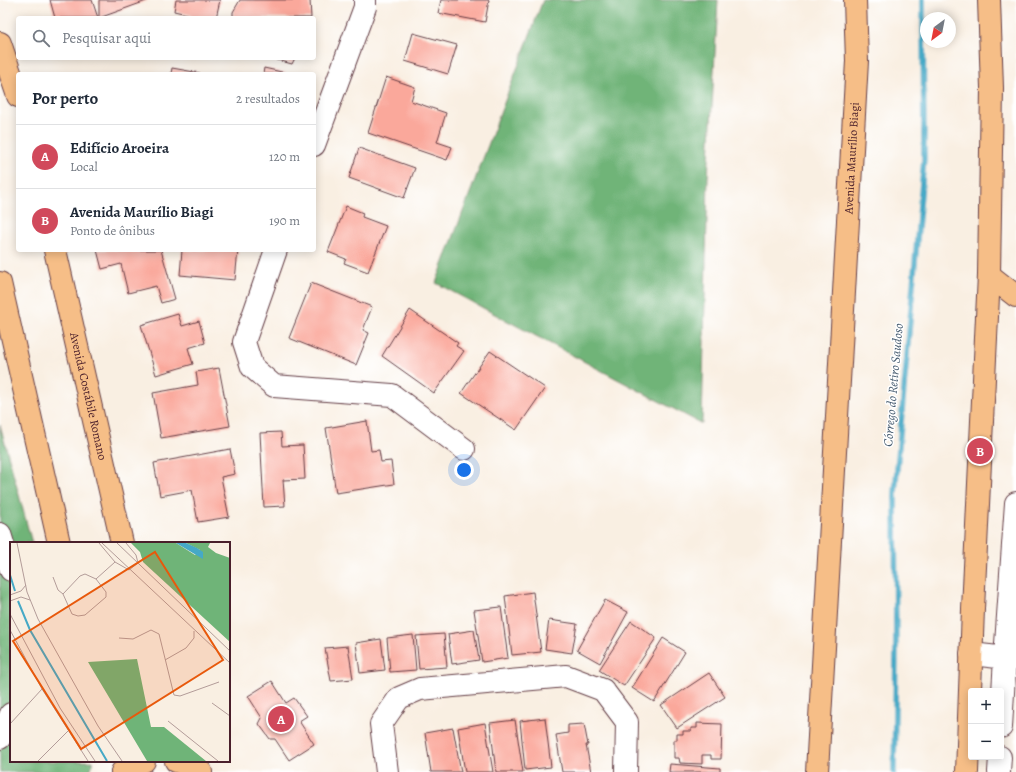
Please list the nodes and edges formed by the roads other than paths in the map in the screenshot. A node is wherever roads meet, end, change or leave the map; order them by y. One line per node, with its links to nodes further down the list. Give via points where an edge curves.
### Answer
1 (365, 0): 6 (street, via 365,7)
2 (855, 0): 33 (main road, Avenida Maurílio Biagi, via 857,61)
3 (989, 0): 9 (main road, via 992,88)
4 (0, 43): 5 (main road)
5 (16, 90)
6 (316, 140)
7 (55, 252): 16 (main road, Avenida Costábile Romano)
8 (275, 252): 12 (street, via 244,342 252,366 274,386 392,396)
9 (989, 275): 11 (main road); 18 (main road)
10 (0, 283): 15 (main road)
11 (1016, 296)
12 (464, 449)
13 (1016, 503): 19 (street)
14 (0, 534): 17 (street)
15 (59, 542)
16 (122, 542)
17 (10, 567)
18 (971, 654): 19 (street); 34 (main road)
19 (1010, 658): 21 (street)
20 (10, 716): 22 (street)
21 (1001, 724)
22 (0, 738)
23 (1000, 760): 35 (street)
24 (118, 762): 28 (main road)
25 (142, 762): 28 (main road)
26 (172, 762): 29 (main road)
27 (179, 762): 30 (main road)
28 (122, 772)
29 (176, 772)
30 (201, 772)
31 (387, 772): 32 (street, via 381,724 399,698 420,689 566,676 603,690 627,722)
32 (626, 772)
33 (817, 772)
34 (967, 772)
35 (999, 772)

